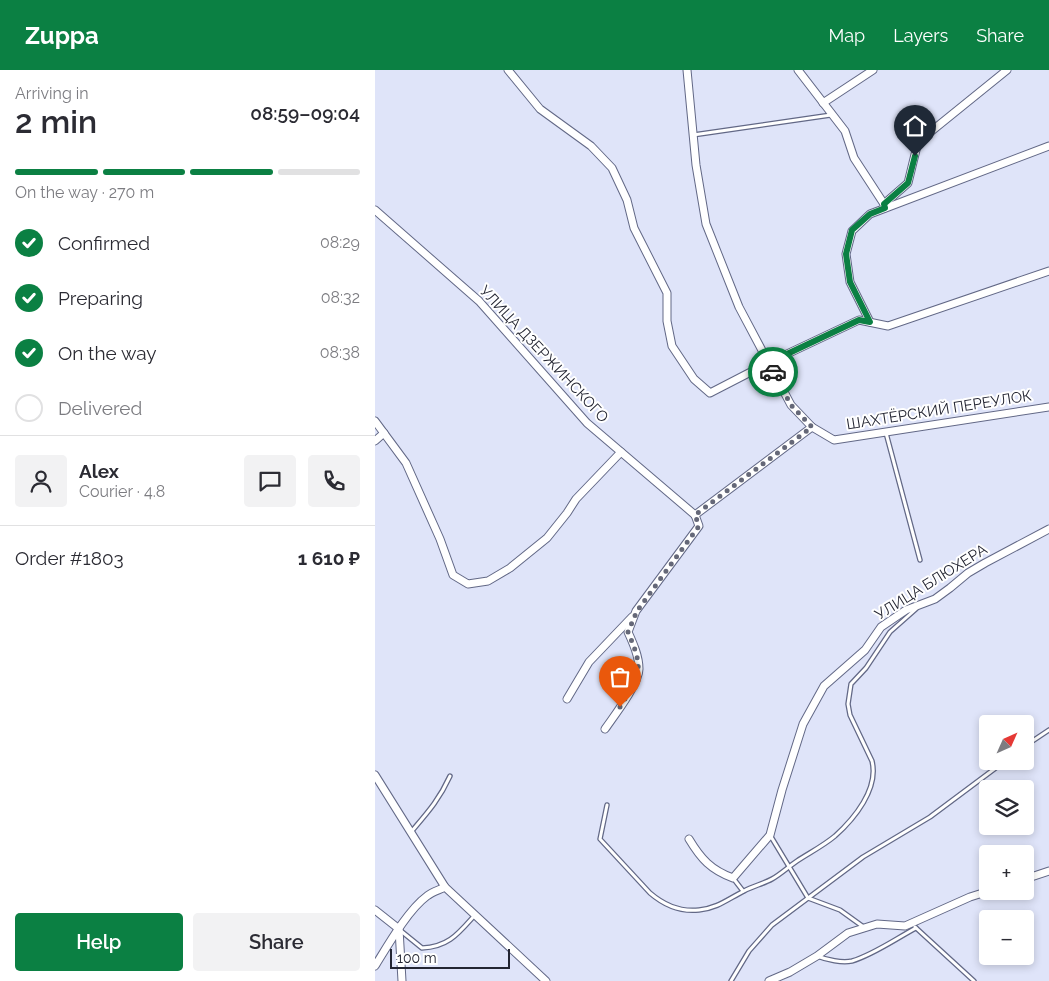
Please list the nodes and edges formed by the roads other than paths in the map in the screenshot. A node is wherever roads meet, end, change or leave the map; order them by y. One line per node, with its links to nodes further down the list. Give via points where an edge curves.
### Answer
1 (507, 70): 14 (street, via 540,108 591,146 612,168 627,200 634,228 667,293 667,321 672,346 694,379 710,393)
2 (687, 70): 8 (street)
3 (798, 70): 6 (street)
4 (873, 70): 6 (street)
5 (1007, 70): 10 (street, via 918,142 908,183)
6 (823, 103): 7 (street)
7 (831, 115): 8 (lane); 10 (street, via 845,131 854,158)
8 (693, 135): 14 (street, via 706,224 739,307)
9 (1049, 146): 10 (street)
10 (884, 206): 13 (street, via 852,230 846,254 850,282)
11 (375, 210): 21 (street, УЛИЦА ДЗЕРЖИНСКОГО, via 479,301 587,423)
12 (1049, 271): 13 (street, via 888,326)
13 (870, 322): 14 (street, via 859,320)
14 (768, 363): 17 (street, via 791,405)
15 (1049, 407): 19 (street, ШАХТЁРСКИЙ ПЕРЕУЛОК)
16 (375, 421): 18 (street)
17 (812, 427): 19 (street, ШАХТЁРСКИЙ ПЕРЕУЛОК, via 834,440); 22 (street)
18 (385, 433): 20 (street); 21 (street, via 406,463 453,575 468,584 488,581 547,538 576,498)
19 (885, 433): 24 (lane)
20 (375, 441)
21 (621, 452): 22 (street, УЛИЦА ДЗЕРЖИНСКОГО)
22 (695, 515): 26 (street, via 699,526)
23 (1049, 529): 25 (street, УЛИЦА БЛЮХЕРА, via 968,573 935,599)
24 (921, 560)
25 (920, 604): 36 (street, УЛИЦА БЛЮХЕРА, via 881,627 865,650 825,686 803,724); 38 (lane, via 890,632 851,684 847,704 874,770 865,799 835,836)
26 (636, 613): 27 (street, via 589,662); 28 (street, via 628,632 636,651 639,670 636,682)
27 (567, 699)
28 (605, 729)
29 (1049, 730): 30 (lane)
30 (1034, 740)
31 (993, 770): 45 (lane, via 931,817 863,856)
32 (375, 775): 35 (street)
33 (450, 776): 35 (lane, via 430,811)
34 (607, 805): 43 (lane, via 599,839 659,901 681,909 699,910 730,901)
35 (411, 833): 42 (street)
36 (770, 835): 38 (lane); 41 (street)
37 (689, 839): 41 (street, via 700,857 720,873)
38 (789, 866): 43 (lane, via 773,879); 45 (lane)
39 (1049, 871): 40 (street)
40 (1034, 876)
41 (733, 878): 43 (lane)
42 (445, 887): 47 (street); 50 (street, via 427,896)
43 (743, 892)
44 (979, 895): 48 (street)
45 (808, 898): 49 (lane, via 840,910); 55 (lane, via 773,925 749,951)
46 (375, 910): 50 (street)
47 (475, 914): 50 (lane, via 454,939 427,948 422,948); 54 (street)
48 (914, 926): 49 (street, via 877,924); 51 (lane, via 863,957 850,961 826,960); 57 (lane)
49 (865, 928): 51 (street, via 848,933)
50 (399, 929): 52 (street); 53 (street)
51 (817, 956): 56 (street)
52 (375, 966)
53 (402, 981)
54 (546, 981)
55 (731, 981)
56 (769, 981)
57 (974, 981)

